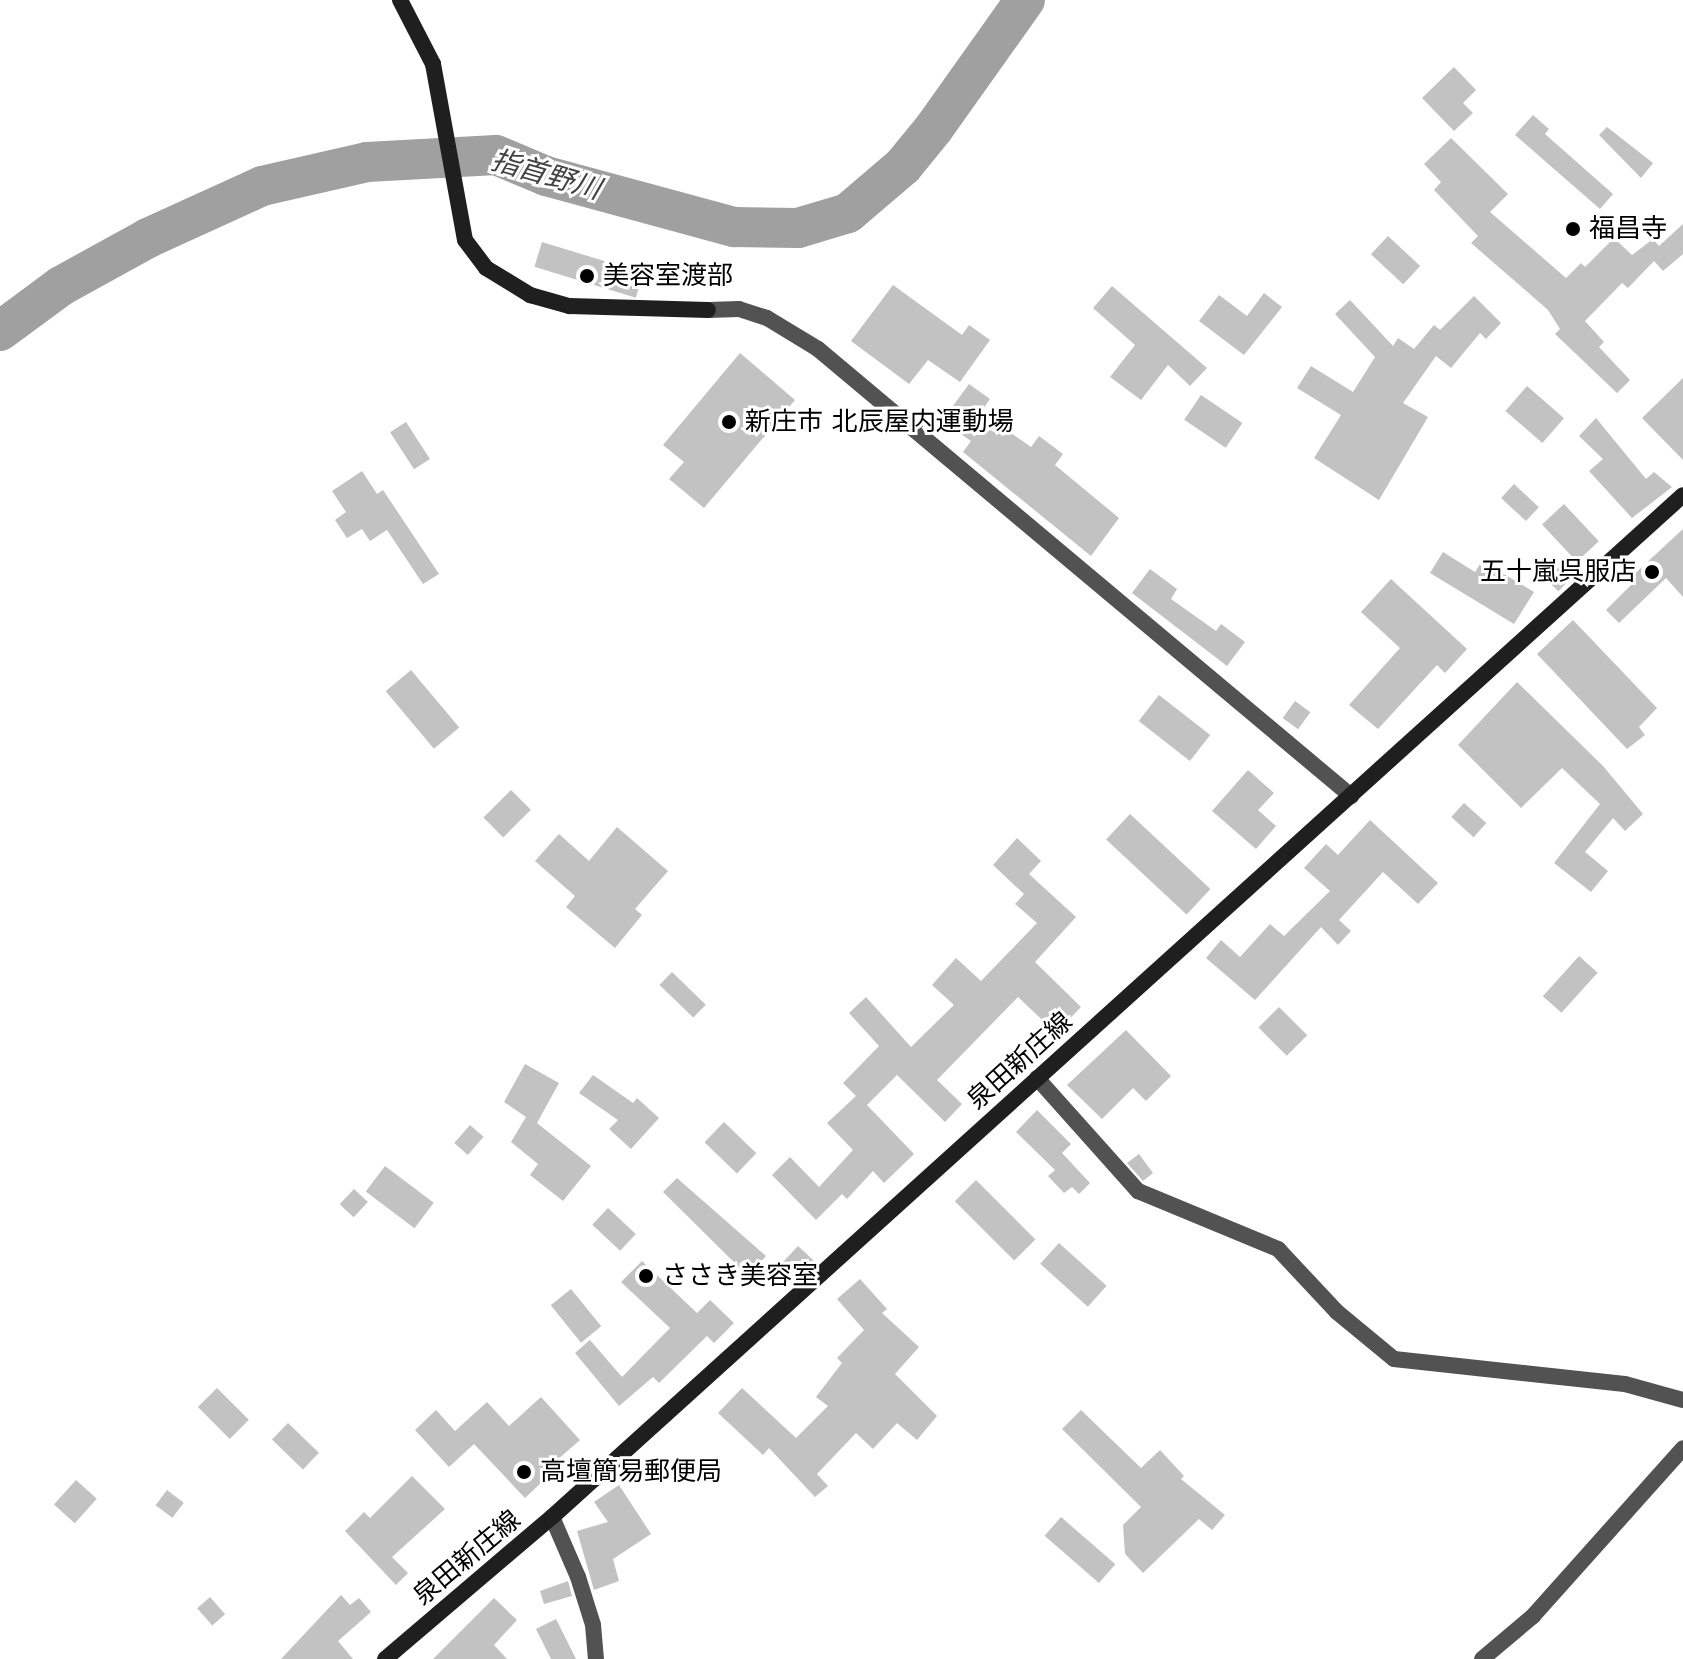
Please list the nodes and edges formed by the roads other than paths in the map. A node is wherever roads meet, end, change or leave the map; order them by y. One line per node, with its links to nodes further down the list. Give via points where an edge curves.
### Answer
1 (400, 0): 2 (main road, via 433,64 465,240 486,268 530,295 569,306)
2 (708, 310): 4 (street, via 739,309 767,318 818,349)
3 (1683, 495): 4 (main road, 泉田新庄線)
4 (1351, 796): 5 (main road, 泉田新庄線)
5 (1037, 1078): 6 (street, via 1138,1191 1278,1249 1337,1312 1394,1359 1625,1384); 8 (main road, 泉田新庄線)
6 (1683, 1400)
7 (1683, 1448): 11 (street, via 1533,1616)
8 (552, 1517): 9 (main road, 泉田新庄線); 10 (street, via 593,1625)
9 (385, 1659)
10 (596, 1659)
11 (1482, 1659)

